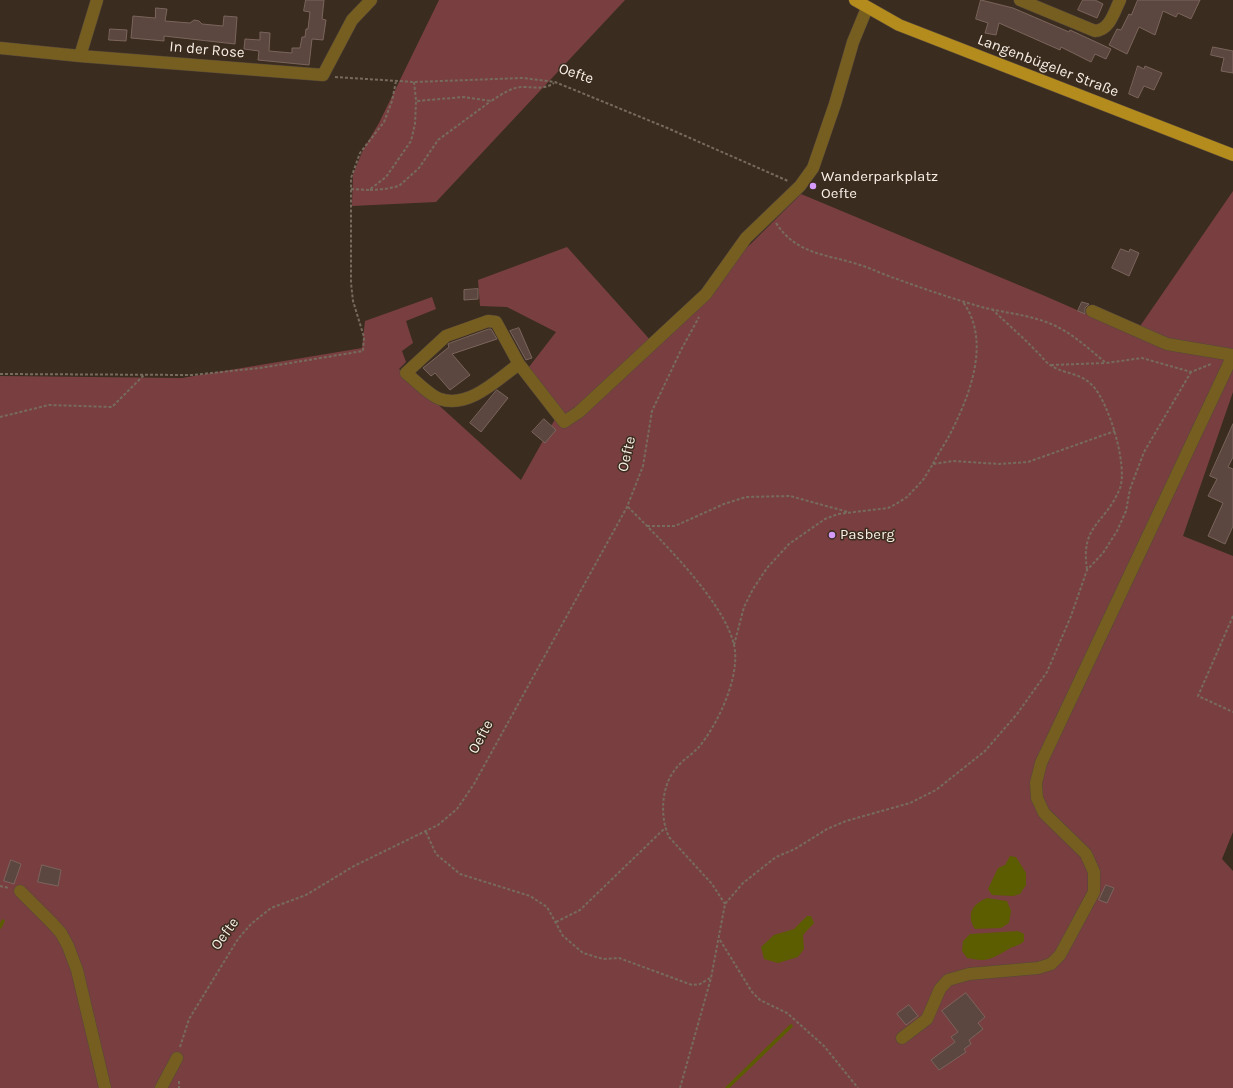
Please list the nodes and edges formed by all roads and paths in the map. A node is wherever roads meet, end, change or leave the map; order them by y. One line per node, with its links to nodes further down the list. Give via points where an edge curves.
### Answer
1 (97, 0): 8 (street)
2 (855, 0): 6 (main road, Langenbügeler Straße)
3 (1020, 0): 4 (street, via 1095,30 1107,25)
4 (1120, 0)
5 (364, 2): 9 (street)
6 (867, 8): 15 (main road, Langenbügeler Straße, via 899,25); 16 (street, via 853,42 813,168)
7 (0, 48): 8 (street, In der Rose)
8 (80, 56): 9 (street, In der Rose)
9 (323, 76): 10 (path, Oefte)
10 (396, 81): 11 (path, Oefte); 17 (path, via 389,112 360,153 354,166)
11 (414, 82): 12 (path, Oefte, via 508,78); 13 (path)
12 (555, 82): 14 (path, via 542,89 523,87 511,90); 16 (path, Oefte)
13 (416, 101): 14 (path, via 464,97); 18 (path, via 411,140 386,177)
14 (491, 101): 18 (path, via 438,140 419,168 399,186)
15 (1233, 156)
16 (800, 186): 19 (street)
17 (351, 190): 18 (path); 29 (path, via 351,283 353,301 364,337 363,351 226,372)
18 (369, 190)
19 (772, 214): 20 (path, via 784,234 812,252 858,264); 26 (street, via 746,238 706,294 579,412 564,422)
20 (963, 302): 21 (path); 32 (path, via 971,313 975,327 976,362 967,393)
21 (991, 308): 25 (path, via 1053,324); 27 (path)
22 (1092, 311): 24 (street, via 1167,344)
23 (701, 313): 33 (path, Oefte, via 652,411 643,466)
24 (1233, 355): 47 (street, via 1041,763 1036,783 1037,798 1044,813 1086,854 1094,872 1094,892 1060,955 1051,964 1038,968 968,974 948,980 940,989 927,1019)
25 (1106, 362): 27 (path); 36 (path, via 1142,358 1191,372 1144,452 1130,489 1126,511 1117,531)
26 (519, 364): 26 (street, via 496,322 488,321 446,336 406,373 440,399 461,401 477,394)
27 (1049, 365): 31 (path, via 1080,376 1092,385 1103,400)
28 (0, 374): 29 (path)
29 (144, 375): 30 (path, via 112,407 49,405)
30 (0, 417)
31 (1115, 431): 32 (path, via 1028,462 999,464 953,461); 36 (path, via 1119,448 1121,486 1116,498 1090,530 1086,544)
32 (933, 464): 34 (path, via 924,480 896,504 888,508)
33 (627, 507): 35 (path); 41 (path, Oefte, via 474,784 457,809)
34 (849, 512): 35 (path, via 790,496 746,497 676,526); 38 (path, via 825,519 780,553 753,589 744,607)
35 (647, 526): 38 (path, via 682,563 723,616)
36 (1087, 570): 43 (path, via 1047,672 1017,714 985,751 936,790 910,803 827,829 776,858 743,883)
37 (1233, 616): 39 (path, via 1198,696)
38 (734, 645): 40 (path, via 734,668 726,700 718,718 698,747 674,771 666,785 663,801)
39 (1233, 712)
40 (665, 828): 43 (path, via 669,837 712,884); 44 (path, via 580,910)
41 (426, 832): 44 (path, via 436,854 460,874 530,896 547,907); 48 (path, Oefte, via 354,866 306,894 271,908 251,924 238,939 189,1019)
42 (20, 891): 49 (street, via 61,933 68,946 77,970)
43 (726, 904): 45 (path)
44 (556, 922): 46 (path, via 563,936 583,953 603,959 619,958 692,985)
45 (720, 940): 46 (path); 52 (path, via 752,992 760,1000 787,1013 824,1046)
46 (711, 978): 51 (path)
47 (902, 1038)
48 (177, 1058): 50 (street)
49 (105, 1088)
50 (161, 1088)
51 (680, 1088)
52 (858, 1088)

